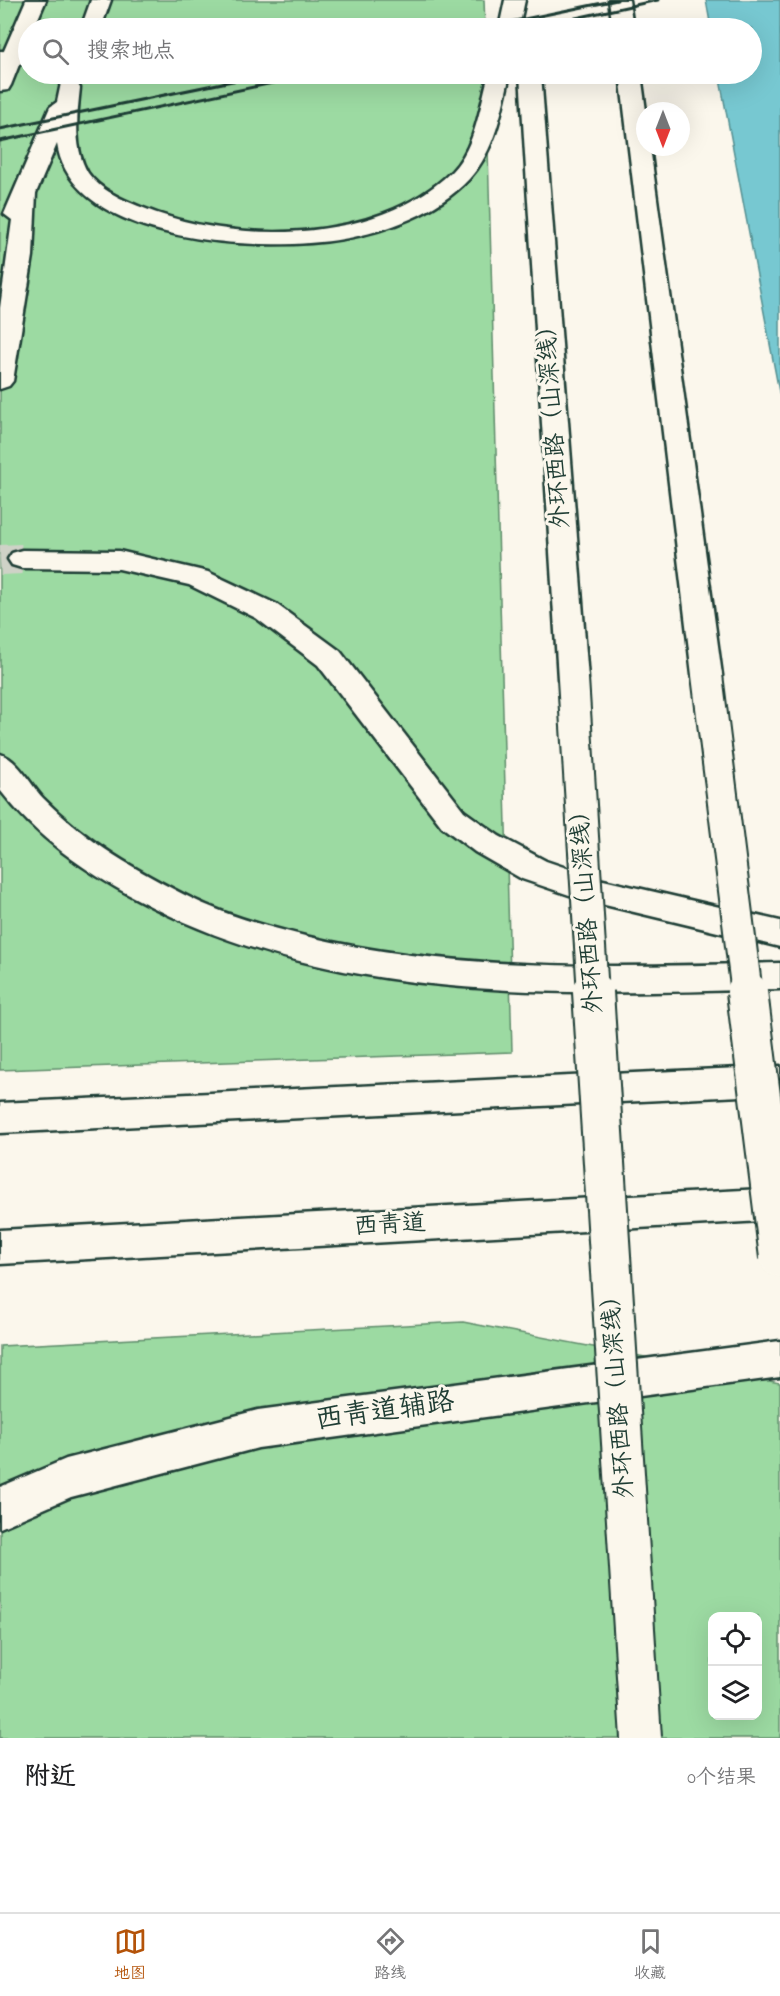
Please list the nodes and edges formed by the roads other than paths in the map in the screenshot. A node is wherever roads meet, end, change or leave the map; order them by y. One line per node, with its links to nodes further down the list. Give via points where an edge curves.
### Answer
1 (36, 0): 8 (main road)
2 (101, 0): 9 (main road)
3 (515, 0): 10 (main road)
4 (525, 0): 11 (main road)
5 (619, 0): 12 (main road)
6 (636, 0): 13 (main road)
7 (9, 16): 15 (main road)
8 (28, 18)
9 (95, 18)
10 (511, 18)
11 (526, 18)
12 (622, 18)
13 (635, 18)
14 (18, 41): 15 (main road)
15 (10, 59): 21 (main road)
16 (70, 84): 22 (main road)
17 (71, 84): 18 (main road, via 64,137 75,170 85,183 112,203 154,221 194,231 269,239 312,236 388,220 440,193 474,154)
18 (496, 84)
19 (531, 84): 36 (main road, 外环西路（山深线）, bridge)
20 (631, 84): 33 (main road, bridge)
21 (0, 85)
22 (26, 194): 23 (main road); 24 (main road, via 21,256)
23 (0, 245)
24 (0, 381)
25 (22, 559): 27 (main road, via 119,560 198,578 266,611 329,658 453,819 487,844 534,870 596,891)
26 (0, 765): 28 (main road, via 42,816 82,852 144,891 211,920 306,951 404,970 514,979)
27 (780, 934)
28 (780, 976)
29 (780, 1080): 30 (main road)
30 (0, 1118)
31 (780, 1204): 32 (main road, 西青道)
32 (0, 1247)
33 (780, 1257)
34 (780, 1359): 35 (main road, 西青道辅路, via 258,1429 66,1479)
35 (0, 1508)
36 (641, 1738)

